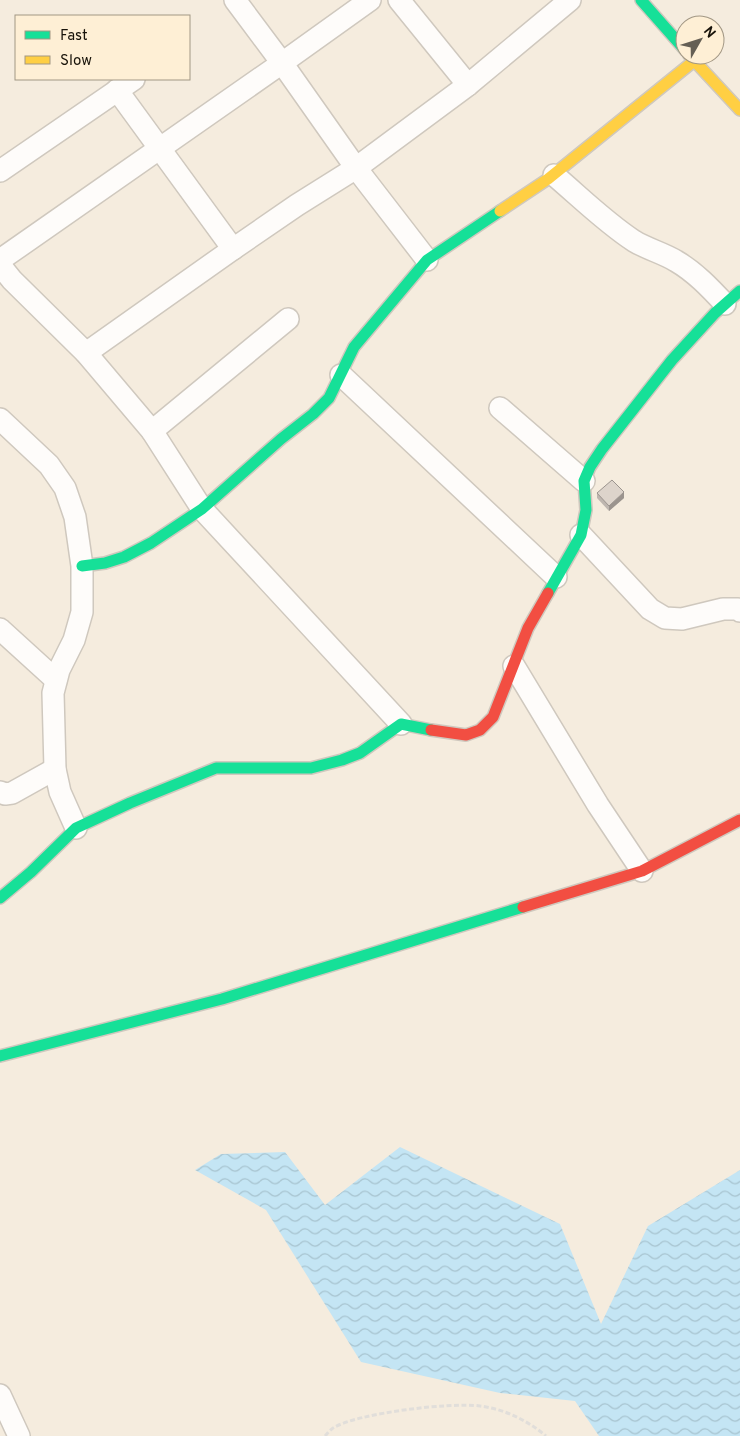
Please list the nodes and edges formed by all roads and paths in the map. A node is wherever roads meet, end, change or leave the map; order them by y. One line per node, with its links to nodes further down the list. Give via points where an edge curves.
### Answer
1 (235, 0): 7 (street)
2 (370, 0): 7 (street)
3 (399, 0): 11 (street)
4 (570, 0): 11 (street)
5 (641, 0): 6 (street)
6 (675, 39)
7 (282, 63): 13 (street); 14 (street)
8 (684, 65): 16 (street)
9 (698, 65): 12 (street)
10 (126, 85): 13 (street); 15 (street)
11 (468, 85): 14 (street)
12 (740, 110)
13 (159, 148): 17 (street); 18 (street)
14 (356, 168): 17 (street); 19 (street)
15 (0, 171)
16 (554, 174): 19 (street); 21 (street, via 621,232 675,260)
17 (232, 249): 23 (street)
18 (0, 260)
19 (427, 260): 24 (street, via 354,347)
20 (4, 279): 23 (street)
21 (732, 297): 28 (street, via 666,367 602,449)
22 (288, 319): 27 (street)
23 (86, 353): 27 (street)
24 (341, 375): 29 (street, via 329,398 313,414); 32 (street)
25 (500, 408): 28 (street)
26 (0, 419): 31 (street, via 49,465 65,488 75,517)
27 (152, 431): 29 (street)
28 (584, 482): 30 (street, via 586,510)
29 (202, 509): 31 (street, via 124,557); 37 (street)
30 (581, 535): 32 (street); 33 (street, via 650,609 665,618 682,619 723,609)
31 (82, 566): 36 (street, via 82,612 74,640)
32 (556, 577): 35 (street, via 528,628)
33 (740, 611)
34 (0, 629): 36 (street)
35 (514, 666): 37 (street, via 493,717 480,730 454,734); 42 (street)
36 (56, 680): 38 (street, via 53,692)
37 (401, 724): 41 (street, via 360,754 342,760 311,768 216,768)
38 (55, 769): 39 (street, via 12,793); 41 (street, via 60,792)
39 (0, 792)
40 (740, 820): 42 (street)
41 (76, 828): 43 (street)
42 (642, 871): 44 (street, via 222,999)
43 (0, 898)
44 (0, 1056)
45 (0, 1396): 46 (street)
46 (19, 1436)
47 (324, 1436): 48 (path, via 333,1428 362,1418 462,1404 515,1416)
48 (546, 1436)

